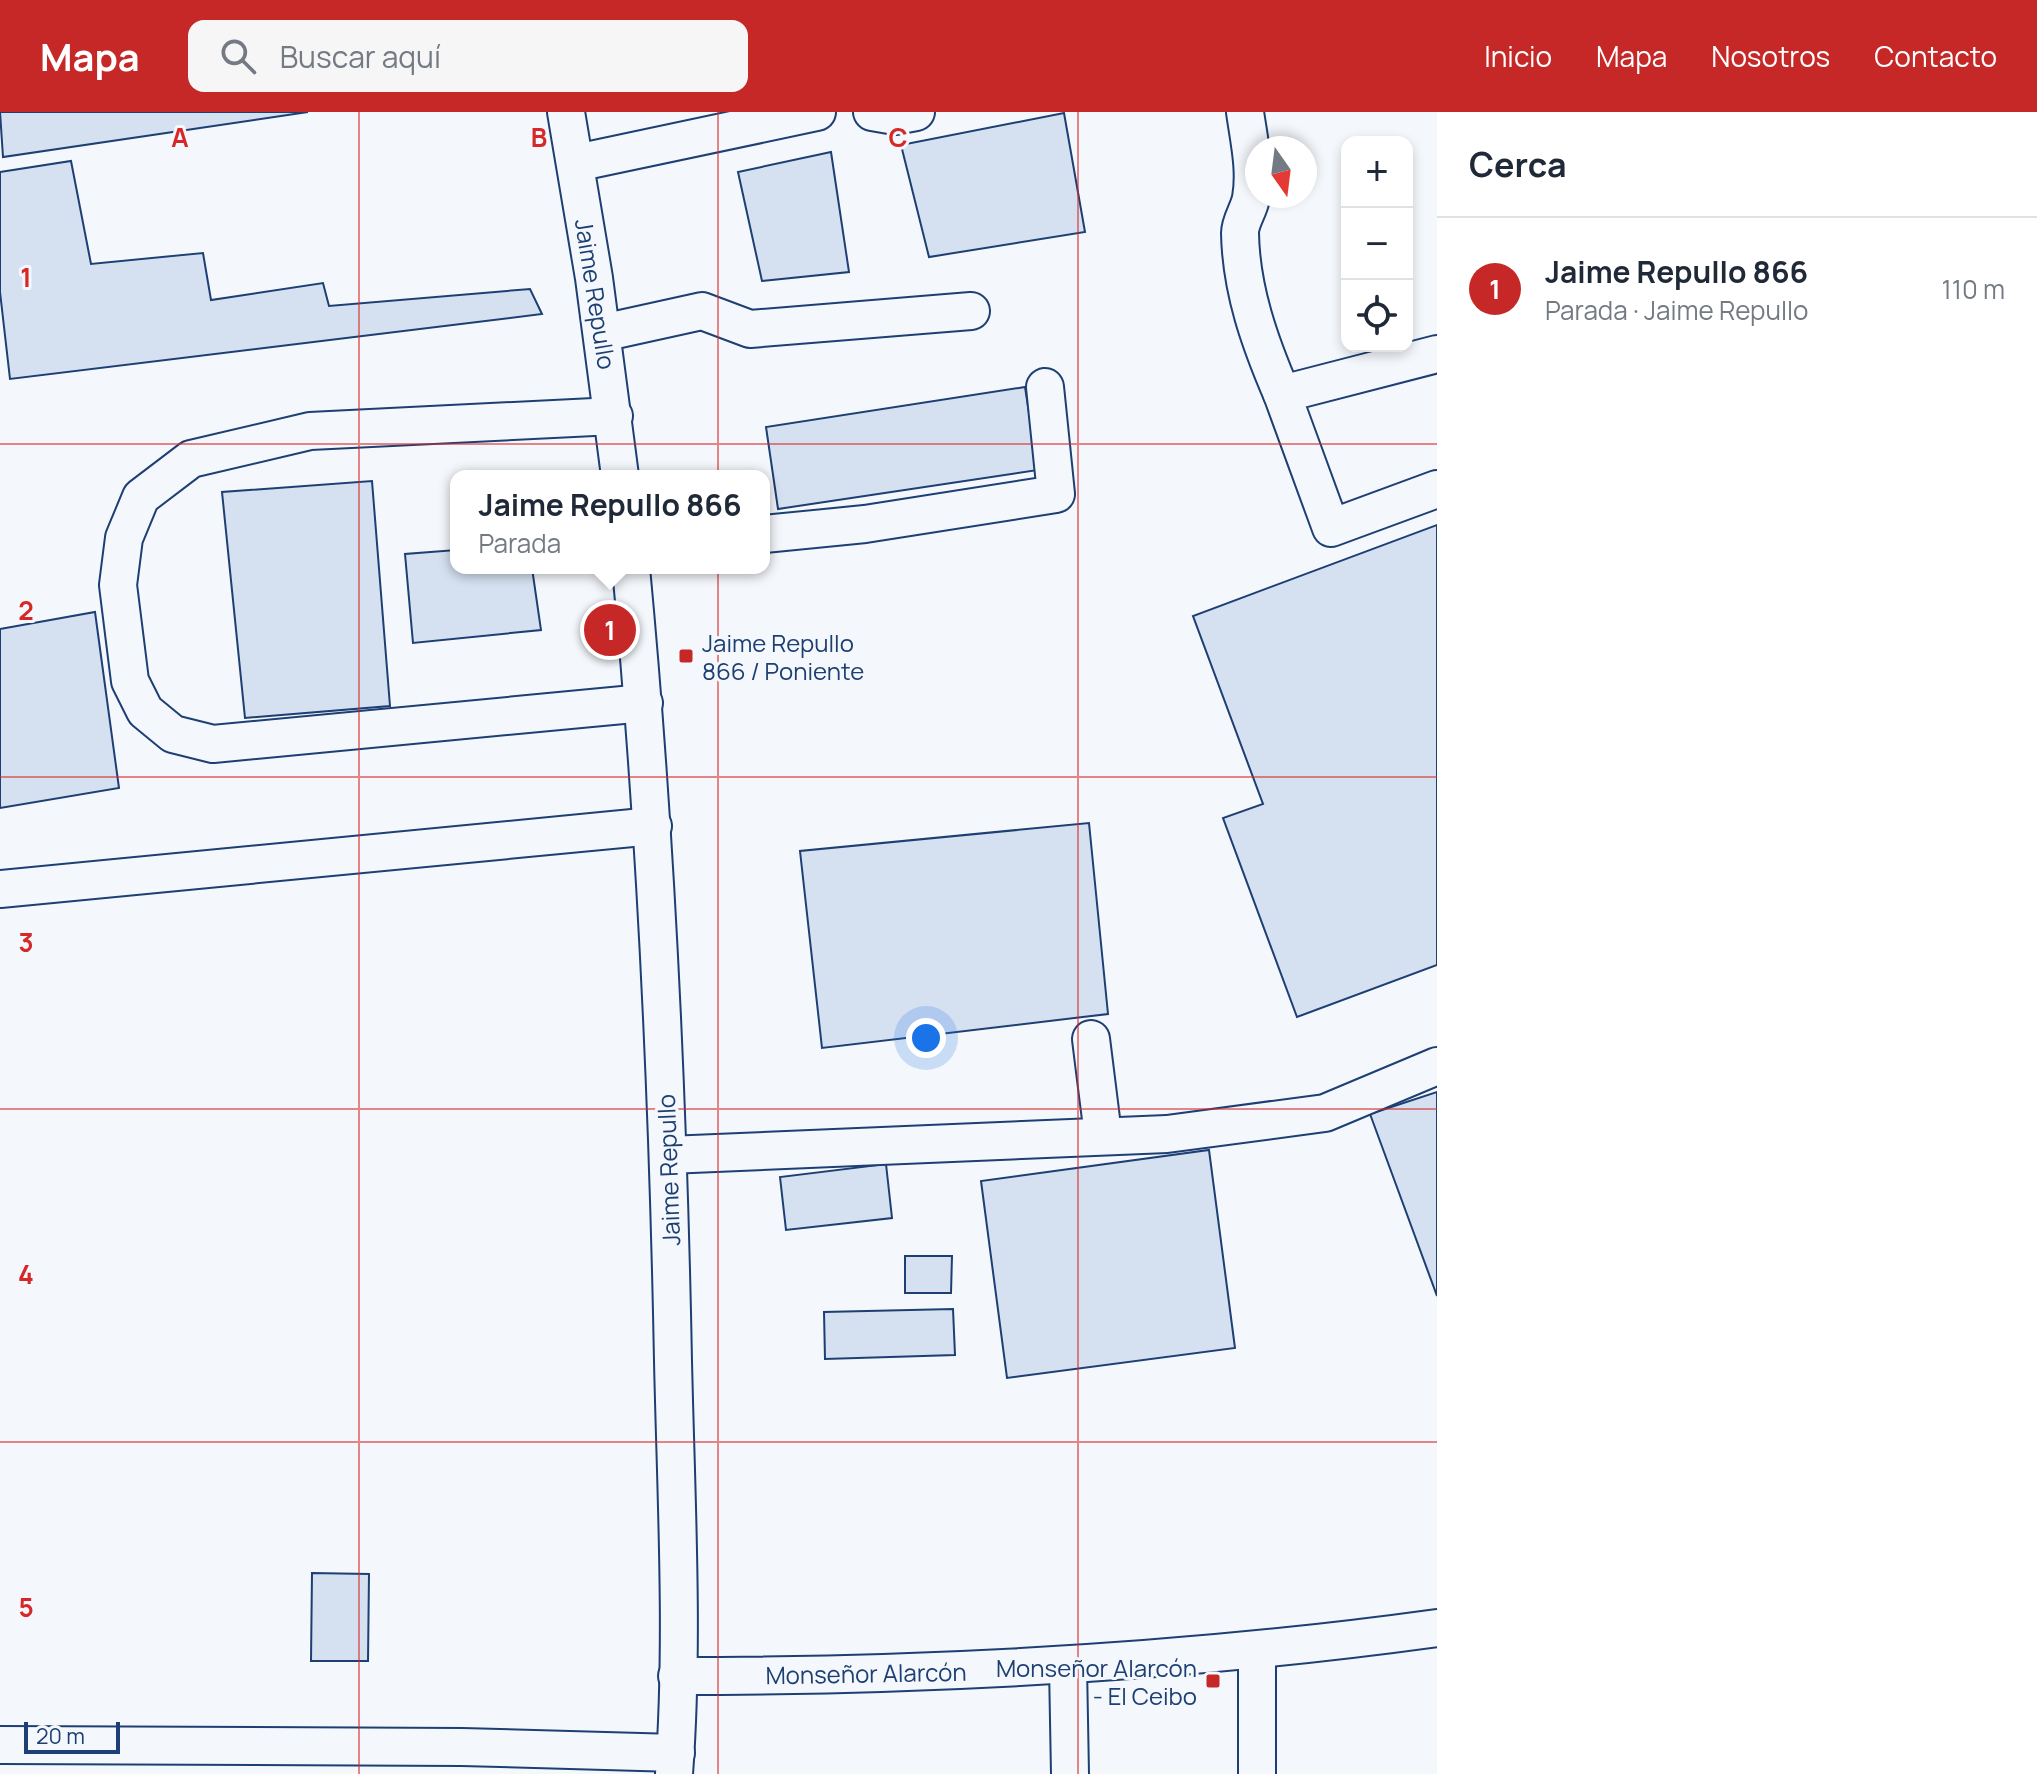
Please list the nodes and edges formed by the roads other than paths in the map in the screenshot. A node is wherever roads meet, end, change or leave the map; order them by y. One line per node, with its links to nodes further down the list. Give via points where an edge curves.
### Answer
1 (566, 112): 6 (street, Jaime Repullo)
2 (817, 112): 6 (street)
3 (872, 112): 4 (street)
4 (916, 112)
5 (1245, 112): 11 (street, via 1253,170 1251,200 1240,230 1245,283 1260,344)
6 (576, 163): 8 (street, Jaime Repullo)
7 (971, 311): 8 (street, via 750,329 702,311)
8 (602, 333): 12 (street, Jaime Repullo)
9 (1437, 354): 11 (street)
10 (1045, 387): 15 (street, via 1056,494)
11 (1282, 394): 14 (street, via 1331,528)
12 (614, 416): 13 (street, Jaime Repullo); 17 (street, via 310,431 191,459 141,497 124,538 118,585 130,681 145,711 173,734 213,744)
13 (619, 470)
14 (1437, 489)
15 (770, 533)
16 (632, 574): 17 (street, Jaime Repullo)
17 (644, 703): 18 (street, Jaime Repullo)
18 (653, 826): 19 (street); 23 (street, Jaime Repullo)
19 (0, 889)
20 (1091, 1039): 22 (street)
21 (1437, 1066): 22 (street, via 1325,1113 1167,1134)
22 (1103, 1135): 23 (street)
23 (668, 1155): 27 (street, Jaime Repullo)
24 (1437, 1628): 25 (street, Monseñor Alarcón)
25 (1257, 1650): 26 (street, Monseñor Alarcón); 31 (street)
26 (1068, 1666): 27 (street, Monseñor Alarcón, via 840,1676); 30 (street)
27 (677, 1676): 29 (street, Jaime Repullo)
28 (0, 1745): 29 (street, via 462,1747)
29 (675, 1763)
30 (1070, 1774)
31 (1257, 1774)

